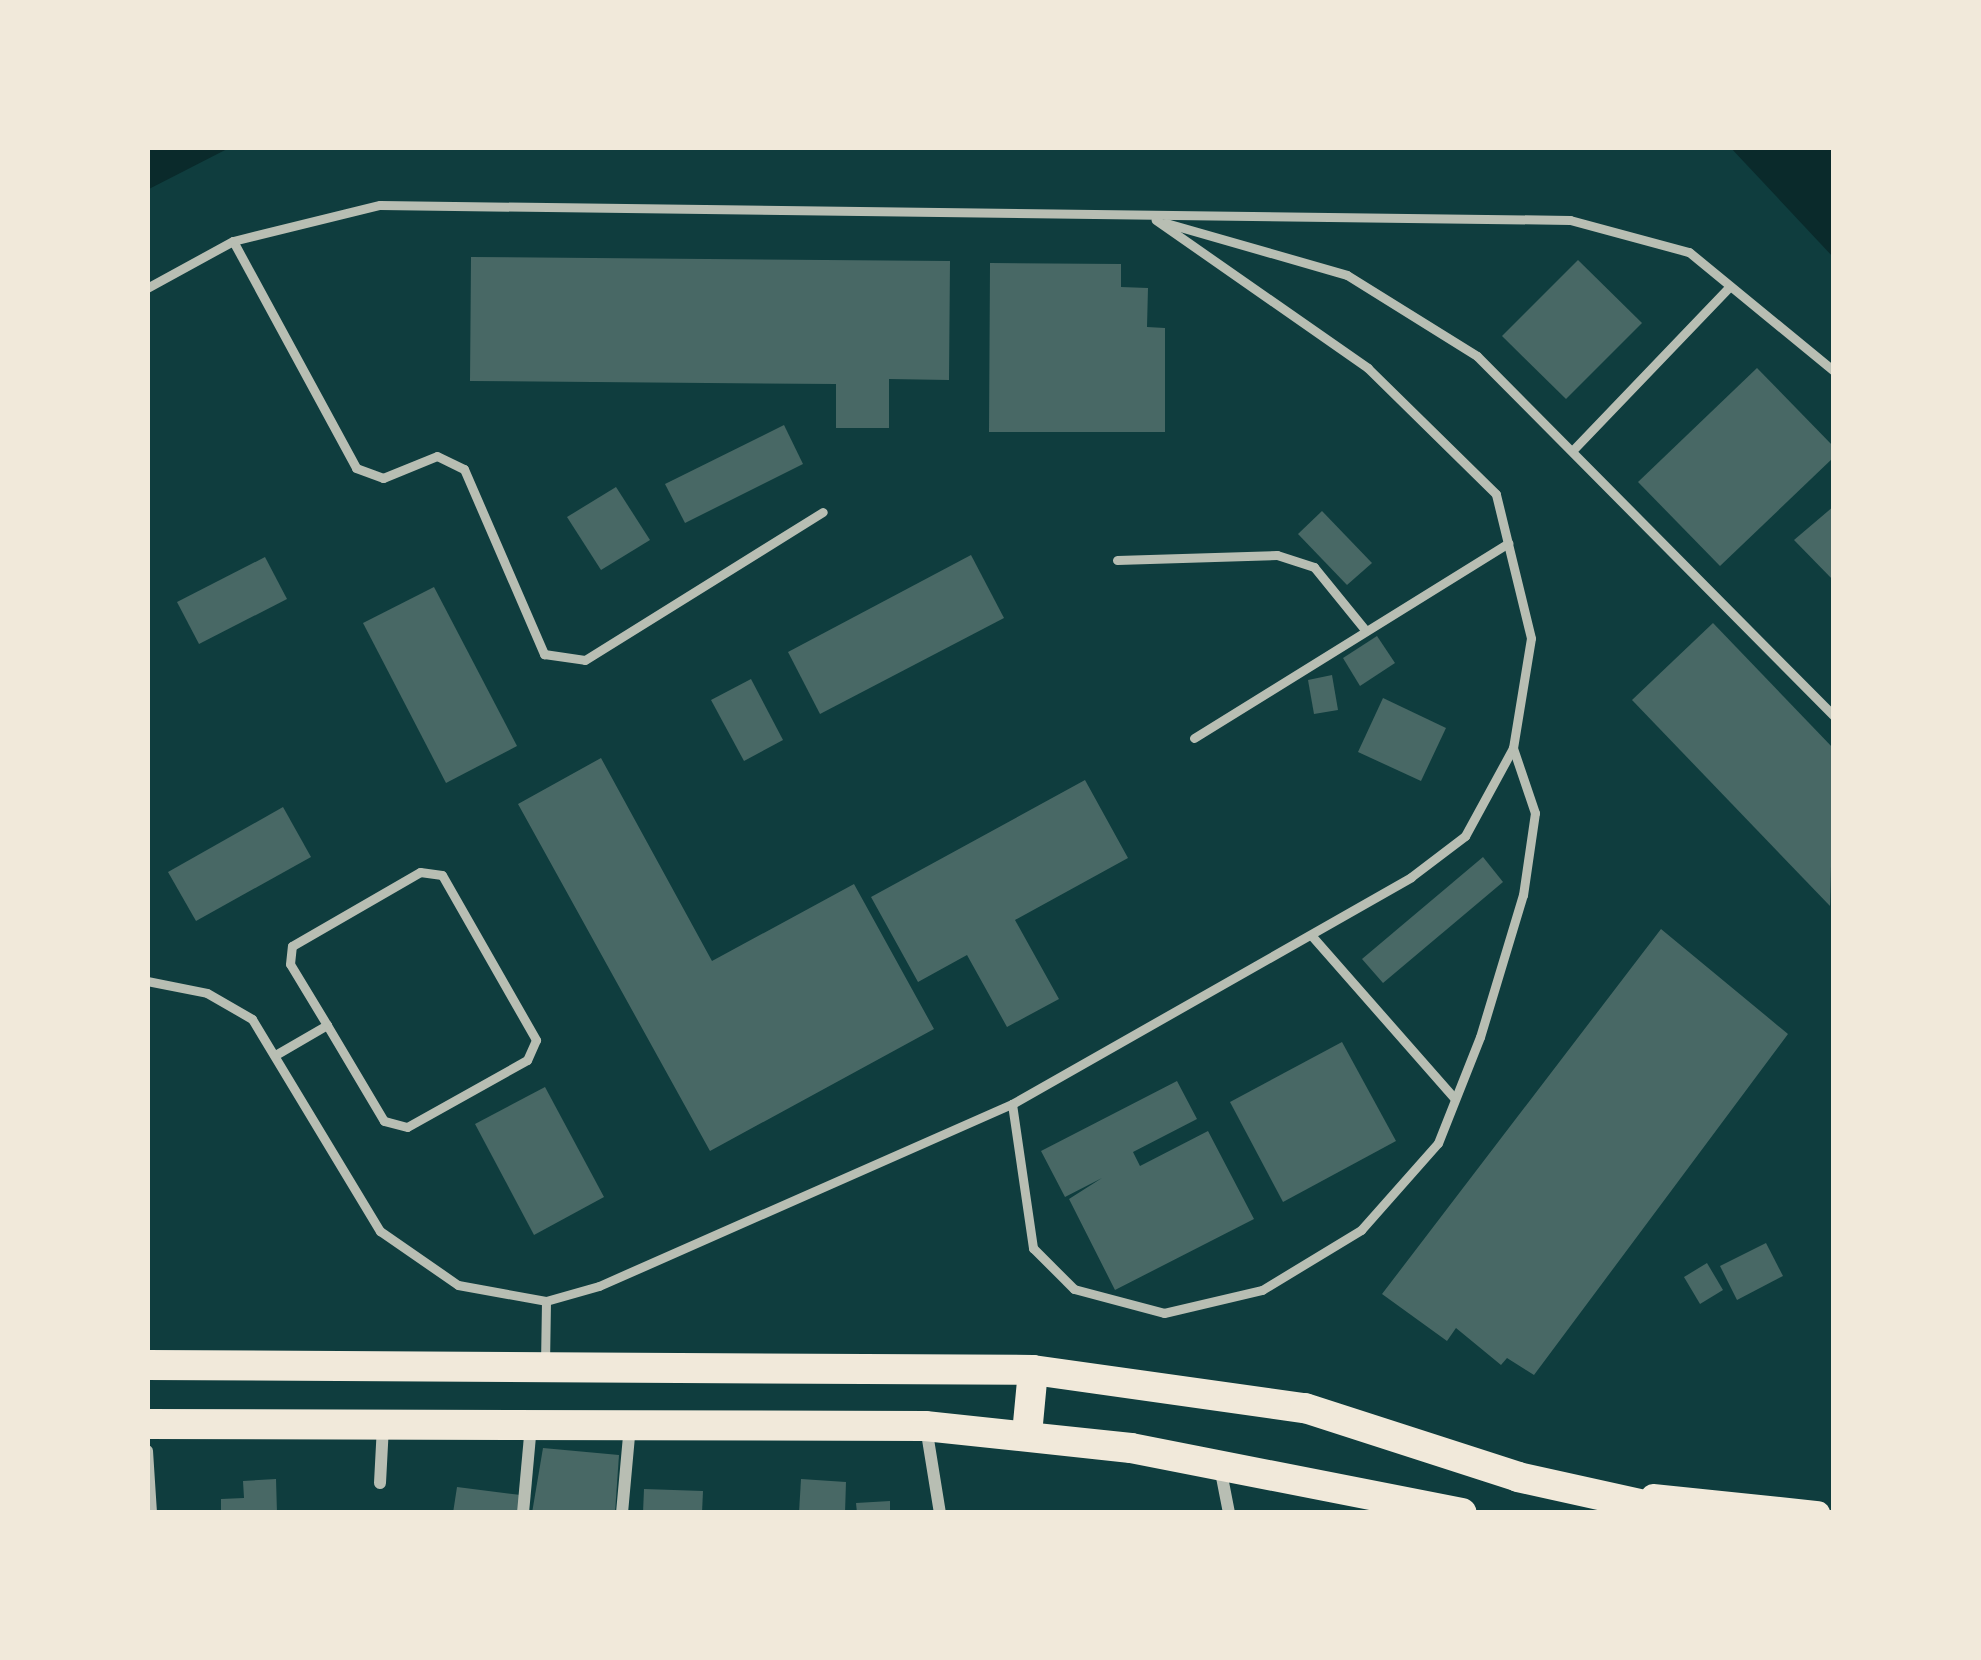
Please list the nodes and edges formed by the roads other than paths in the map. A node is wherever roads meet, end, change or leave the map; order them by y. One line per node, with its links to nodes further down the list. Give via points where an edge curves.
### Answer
1 (1156, 220): 2 (lane, via 380,205); 3 (lane, via 1570,220 1689,252); 6 (lane, via 1347,275 1477,356); 8 (lane, via 1368,368 1496,494)
2 (233, 241): 4 (lane); 7 (lane, via 356,468 383,478 437,456 464,469 544,654 585,660)
3 (1730, 286): 5 (lane); 6 (lane)
4 (147, 288)
5 (1834, 371)
6 (1572, 451): 11 (lane)
7 (823, 512)
8 (1508, 543): 10 (lane); 13 (lane, via 1532,638)
9 (1117, 560): 10 (lane, via 1277,555 1314,567)
10 (1366, 631): 12 (lane)
11 (1834, 716)
12 (1194, 738)
13 (1513, 748): 14 (lane, via 1465,836); 18 (lane, via 1535,813 1522,895)
14 (1311, 934): 18 (lane); 19 (lane)
15 (147, 981): 17 (lane, via 207,993 253,1019)
16 (327, 1025): 16 (lane, via 290,964 292,946 420,872 442,875 536,1040 527,1060 407,1126 384,1121); 17 (lane)
17 (277, 1054): 20 (lane, via 380,1231 458,1285)
18 (1455, 1099): 19 (lane, via 1438,1143 1361,1230 1262,1290 1164,1313 1074,1289 1033,1248)
19 (1012, 1104): 20 (lane, via 599,1286)
20 (546, 1300): 22 (lane)
21 (147, 1365): 22 (main road)
22 (545, 1367): 23 (main road)
23 (1033, 1370): 29 (main road); 34 (main road, via 1305,1408)
24 (383, 1419): 25 (main road); 27 (main road); 33 (street)
25 (531, 1420): 26 (main road); 36 (street)
26 (630, 1421): 28 (main road); 37 (street)
27 (147, 1424)
28 (925, 1426): 29 (main road); 38 (street)
29 (1027, 1434): 31 (main road)
30 (147, 1451): 35 (street)
31 (1219, 1463): 32 (main road); 39 (street)
32 (1305, 1480): 40 (main road); 41 (main road)
33 (380, 1483)
34 (1556, 1486): 42 (main road); 43 (main road)
35 (151, 1513)
36 (523, 1513)
37 (622, 1513)
38 (940, 1513)
39 (1229, 1513)
40 (1384, 1513)
41 (1462, 1513)
42 (1680, 1513)
43 (1818, 1513)

